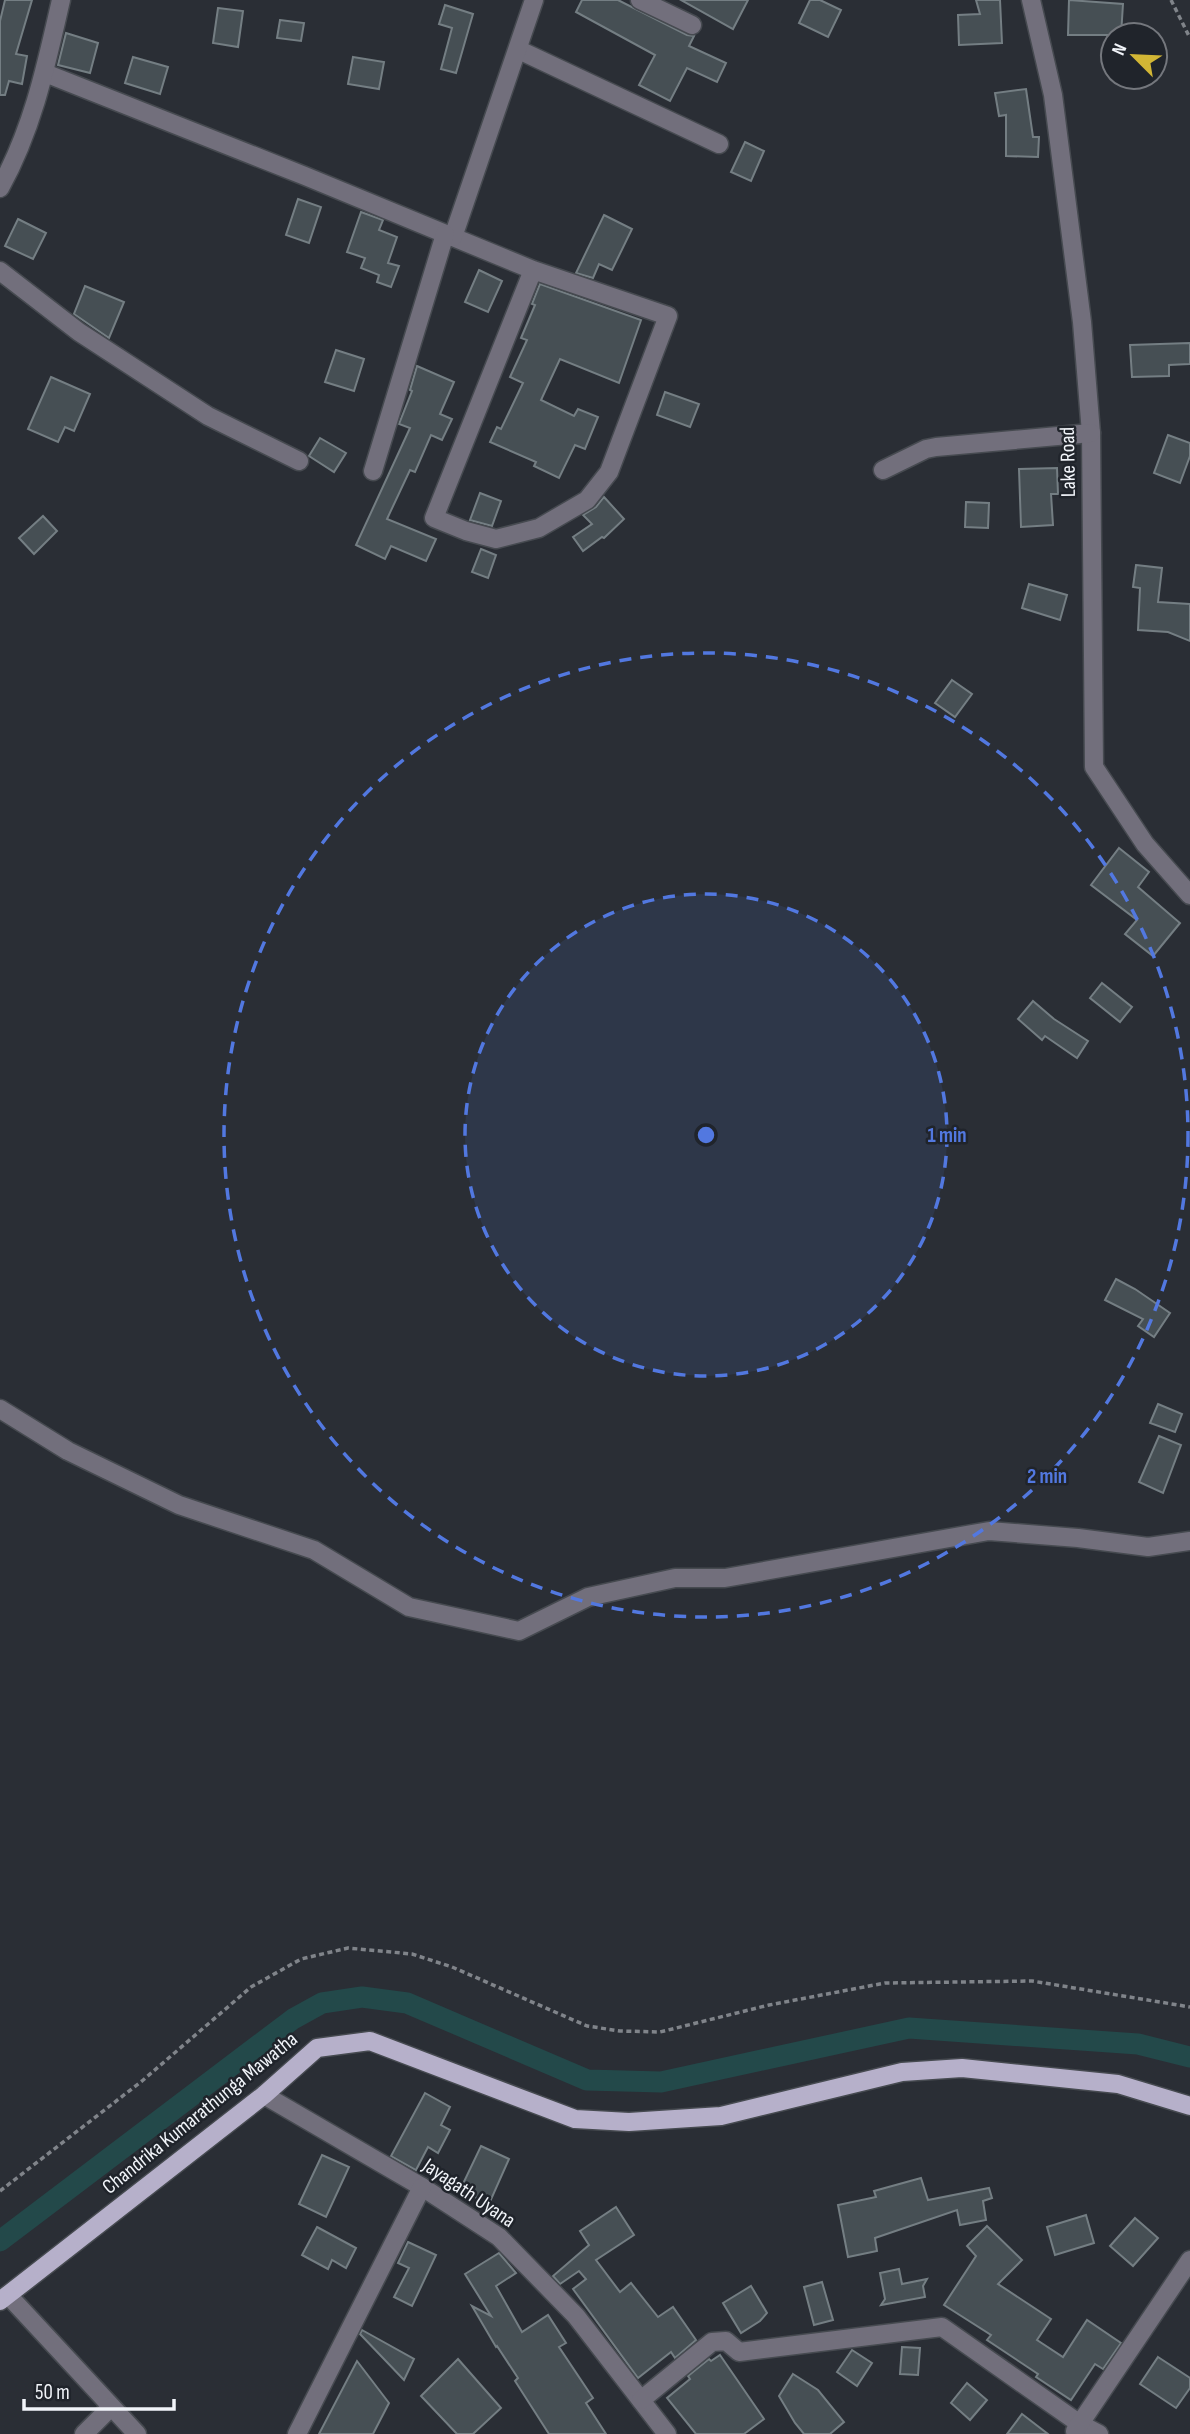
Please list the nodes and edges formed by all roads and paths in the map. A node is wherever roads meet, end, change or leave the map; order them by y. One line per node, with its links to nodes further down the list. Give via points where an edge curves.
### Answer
1 (61, 0): 9 (street)
2 (534, 0): 8 (street)
3 (640, 0): 6 (street)
4 (1031, 0): 15 (street, Lake Road, via 1054,95)
5 (1171, 0): 7 (path)
6 (692, 25)
7 (1190, 38)
8 (519, 50): 10 (street); 12 (street)
9 (45, 73): 11 (street, via 18,154); 12 (street)
10 (719, 144)
11 (0, 188)
12 (449, 235): 13 (street); 18 (street)
13 (533, 270): 13 (street, via 434,518 496,539 539,528 587,500 609,472 668,316)
14 (0, 271): 16 (street, via 79,332 208,416)
15 (1091, 433): 17 (street, via 936,447); 19 (street, Lake Road, via 1094,767 1144,844)
16 (299, 461)
17 (883, 470)
18 (373, 471)
19 (1190, 895)
20 (0, 1409): 21 (street, via 68,1451 179,1505 314,1550 409,1607 519,1631 588,1597 675,1578 725,1578 989,1531 1148,1548)
21 (1190, 1541)
22 (1190, 2007): 26 (path, via 1032,1981 885,1983 660,2032 620,2031 587,2026 412,1954 348,1948 301,1959 251,1987 142,2081)
23 (264, 2095): 24 (main road, Chandrika Kumarathunga Mawatha, via 317,2048 370,2041 575,2119 629,2122 721,2116 902,2072 962,2067 1118,2084); 25 (street, Jayagath Uyana); 28 (main road, Chandrika Kumarathunga Mawatha)
24 (1190, 2106)
25 (422, 2187): 29 (street, Jayagath Uyana, via 499,2237 576,2316); 34 (street)
26 (0, 2191)
27 (1190, 2260): 31 (street)
28 (4, 2298): 30 (street)
29 (641, 2400): 31 (street, via 712,2342 726,2341 739,2352 942,2327); 35 (street, Jayagath Uyana)
30 (111, 2407): 32 (street); 33 (street)
31 (1077, 2429): 36 (street)
32 (84, 2434)
33 (137, 2434)
34 (297, 2434)
35 (667, 2434)
36 (1099, 2434)

